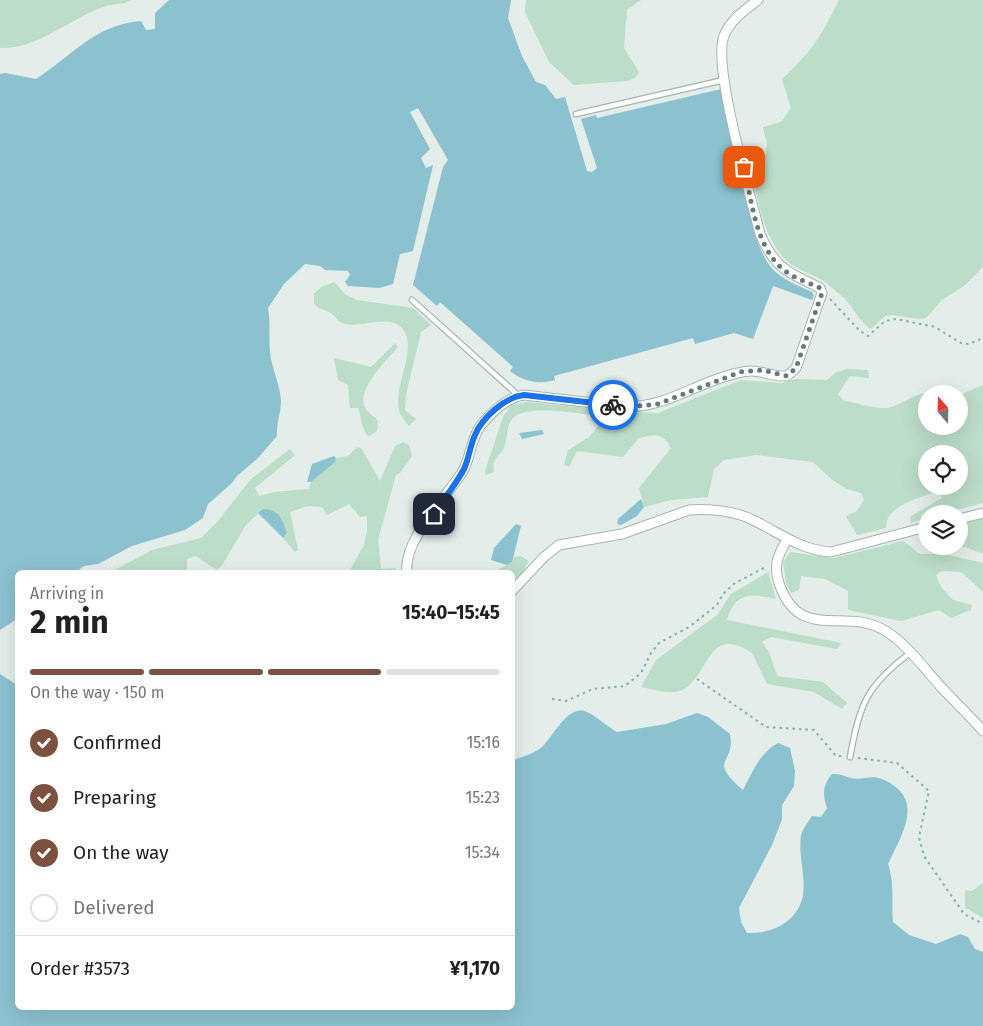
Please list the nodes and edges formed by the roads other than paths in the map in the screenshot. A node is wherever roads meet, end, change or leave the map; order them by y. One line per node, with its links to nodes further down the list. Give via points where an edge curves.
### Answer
1 (758, 0): 2 (street, via 730,24 724,35 720,56)
2 (724, 80): 3 (lane); 5 (street, via 760,234 767,250 786,272 820,288 822,293 796,368 787,376 762,370 740,372 645,407)
3 (576, 114)
4 (412, 300): 5 (lane)
5 (518, 396): 10 (street, via 502,404 481,425 463,470 408,552)
6 (983, 513): 7 (street)
7 (968, 517)
8 (918, 529): 9 (street, via 831,552 815,551)
9 (787, 540): 11 (street, via 737,514 689,510 622,534 559,545); 12 (street, via 776,562 776,572 793,610 816,620 854,620 884,629)
10 (407, 570)
11 (515, 588)
12 (910, 653): 13 (street); 14 (lane, via 879,679 865,700 858,714)
13 (983, 731)
14 (850, 757)

